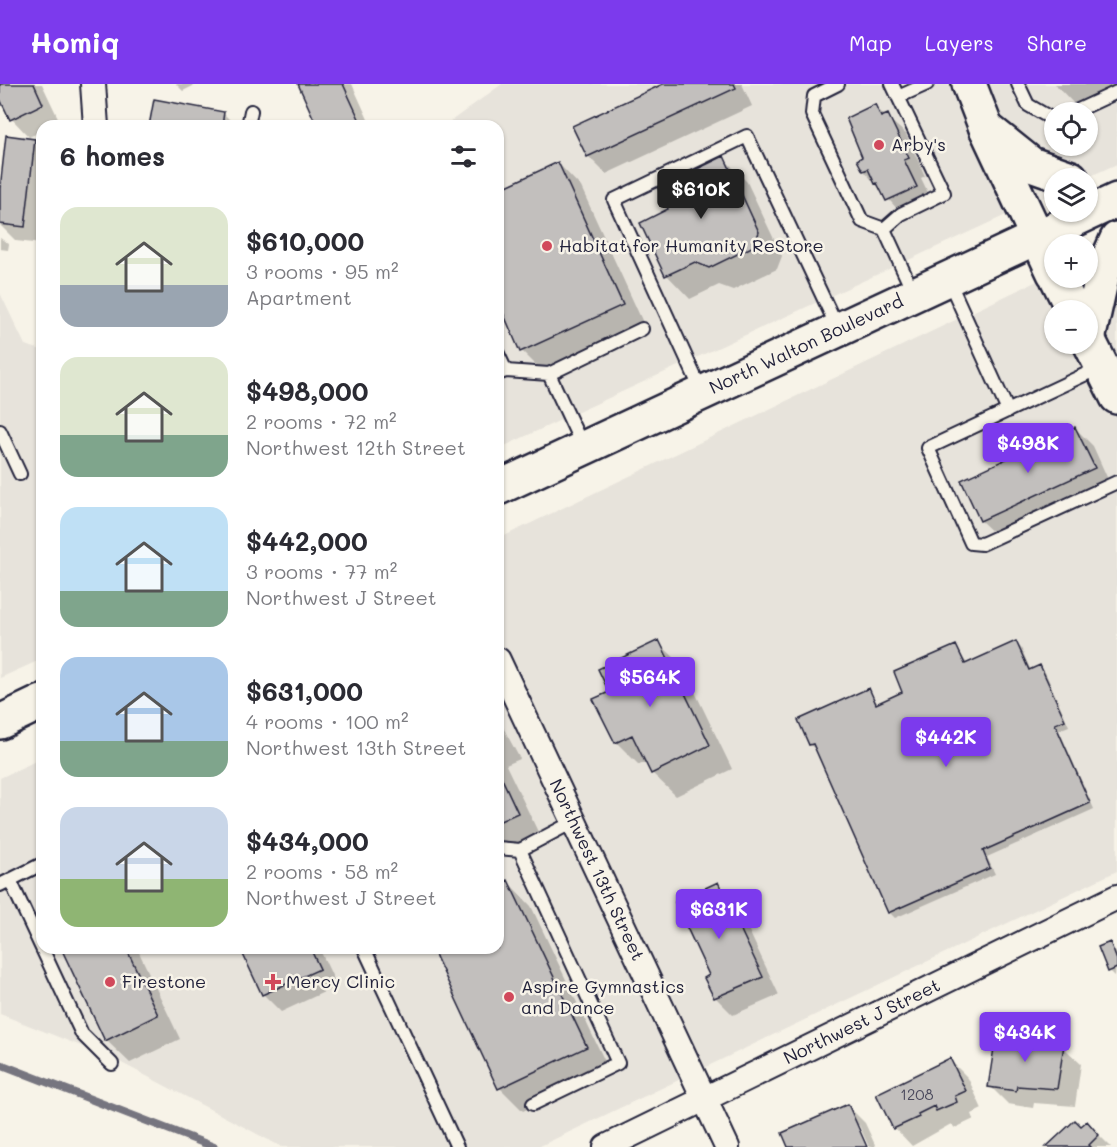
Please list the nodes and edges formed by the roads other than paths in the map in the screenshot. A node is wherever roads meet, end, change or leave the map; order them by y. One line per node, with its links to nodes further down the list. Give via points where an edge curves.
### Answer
1 (93, 84): 12 (street)
2 (838, 84): 19 (lane, via 814,96 812,114 862,221)
3 (892, 84): 8 (lane)
4 (927, 84): 8 (lane)
5 (969, 84): 14 (main road)
6 (1018, 84): 11 (lane, via 1028,105)
7 (1117, 92): 9 (lane)
8 (898, 97): 19 (lane, via 944,193 901,214)
9 (1096, 102)
10 (251, 111): 13 (lane)
11 (1044, 114)
12 (96, 120)
13 (249, 120)
14 (986, 128): 15 (main road, via 1031,164); 20 (main road)
15 (1044, 169)
16 (1098, 186): 17 (main road)
17 (1117, 189)
18 (1117, 200): 20 (main road, North Walton Boulevard)
19 (884, 229): 24 (lane)
20 (1037, 238): 22 (main road); 23 (main road, North Walton Boulevard)
21 (1117, 239): 25 (main road, via 1104,268)
22 (1044, 252)
23 (948, 280): 24 (main road, North Walton Boulevard); 34 (lane)
24 (915, 295): 27 (main road, North Walton Boulevard)
25 (1098, 308)
26 (642, 329): 31 (lane)
27 (838, 330): 32 (main road, North Walton Boulevard); 32 (lane, via 747,136 614,200)
28 (1084, 354): 34 (lane)
29 (1095, 354): 33 (main road)
30 (504, 372): 31 (lane)
31 (549, 374): 36 (lane)
32 (702, 393): 36 (main road, North Walton Boulevard)
33 (1117, 397)
34 (1008, 411): 38 (lane, via 928,448 971,543 982,543)
35 (0, 430): 37 (lane)
36 (583, 448): 39 (main road, North Walton Boulevard)
37 (20, 474)
38 (1117, 482)
39 (504, 485)
40 (504, 673): 43 (street, Northwest 13th Street)
41 (36, 705): 42 (main road)
42 (0, 722)
43 (573, 822): 45 (lane); 53 (street, Northwest 13th Street)
44 (504, 849): 45 (lane)
45 (520, 850): 54 (lane, via 618,1062)
46 (36, 867): 47 (lane)
47 (5, 883): 49 (lane)
48 (1117, 897): 53 (street, Northwest J Street)
49 (36, 944)
50 (41, 954): 52 (lane, via 82,1034)
51 (367, 954): 55 (lane)
52 (112, 1064)
53 (705, 1100): 56 (street, Northwest J Street); 57 (street, Northwest 13th Street)
54 (533, 1104)
55 (457, 1147)
56 (606, 1147)
57 (727, 1147)

